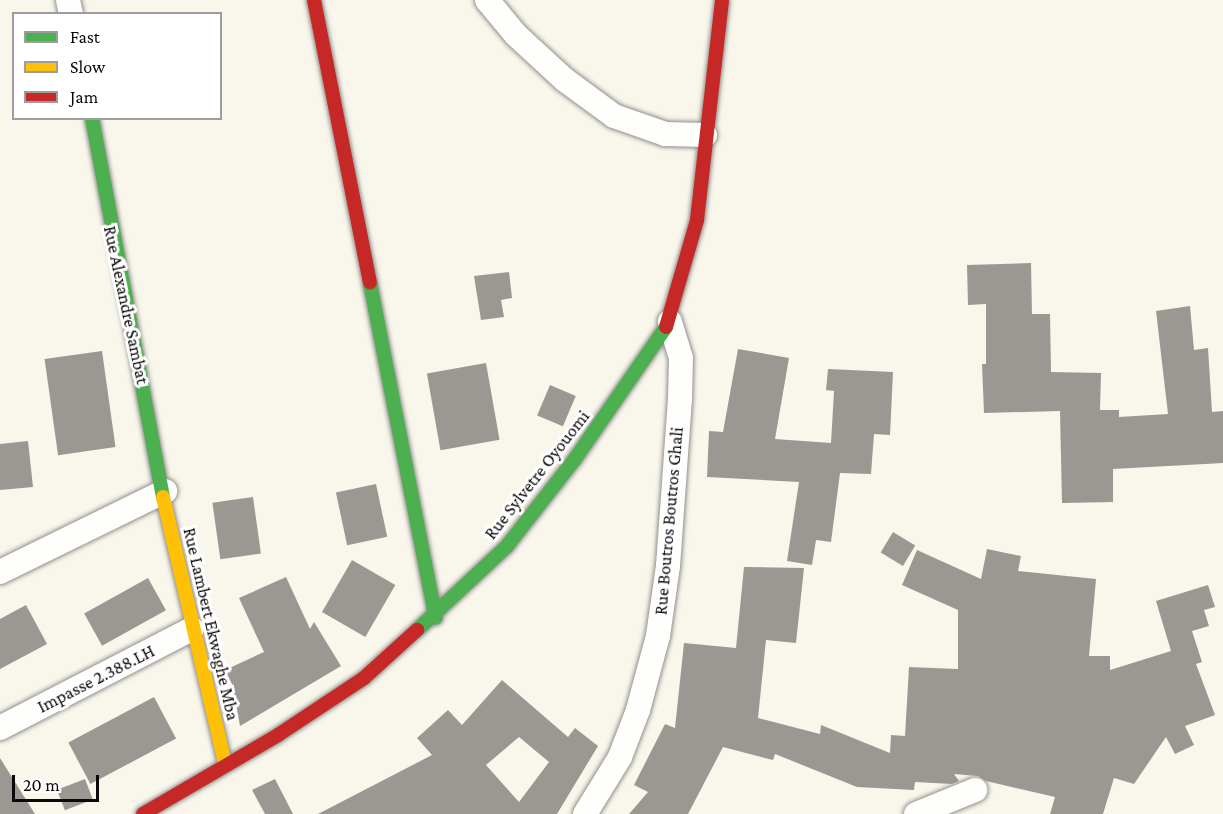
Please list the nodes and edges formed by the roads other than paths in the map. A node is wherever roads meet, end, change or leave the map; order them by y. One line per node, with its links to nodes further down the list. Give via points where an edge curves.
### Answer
1 (314, 0): 9 (street)
2 (487, 0): 5 (street, via 516,35 565,80 614,117 665,134)
3 (722, 0): 5 (street, Rue Sylvetre Oyouomi)
4 (92, 120): 7 (street, Rue Alexandre Sambat, via 109,224)
5 (705, 135): 6 (street, Rue Sylvetre Oyouomi, via 697,220)
6 (670, 322): 9 (street, Rue Sylvetre Oyouomi, via 543,501 507,546); 15 (street, Rue Boutros Boutros Ghali, via 681,358 680,399 668,566 658,636 638,710 620,757)
7 (165, 491): 8 (street); 10 (street, Rue Lambert Ekwaghe Mba)
8 (0, 572)
9 (436, 618): 12 (street, Rue Sylvetre Oyouomi, via 356,684 278,735)
10 (192, 629): 11 (street, Impasse 2.388.LH); 12 (street, Rue Lambert Ekwaghe Mba)
11 (0, 728)
12 (225, 763): 14 (street, Rue Sylvetre Oyouomi)
13 (975, 790): 16 (street)
14 (143, 814)
15 (585, 814)
16 (916, 814)

